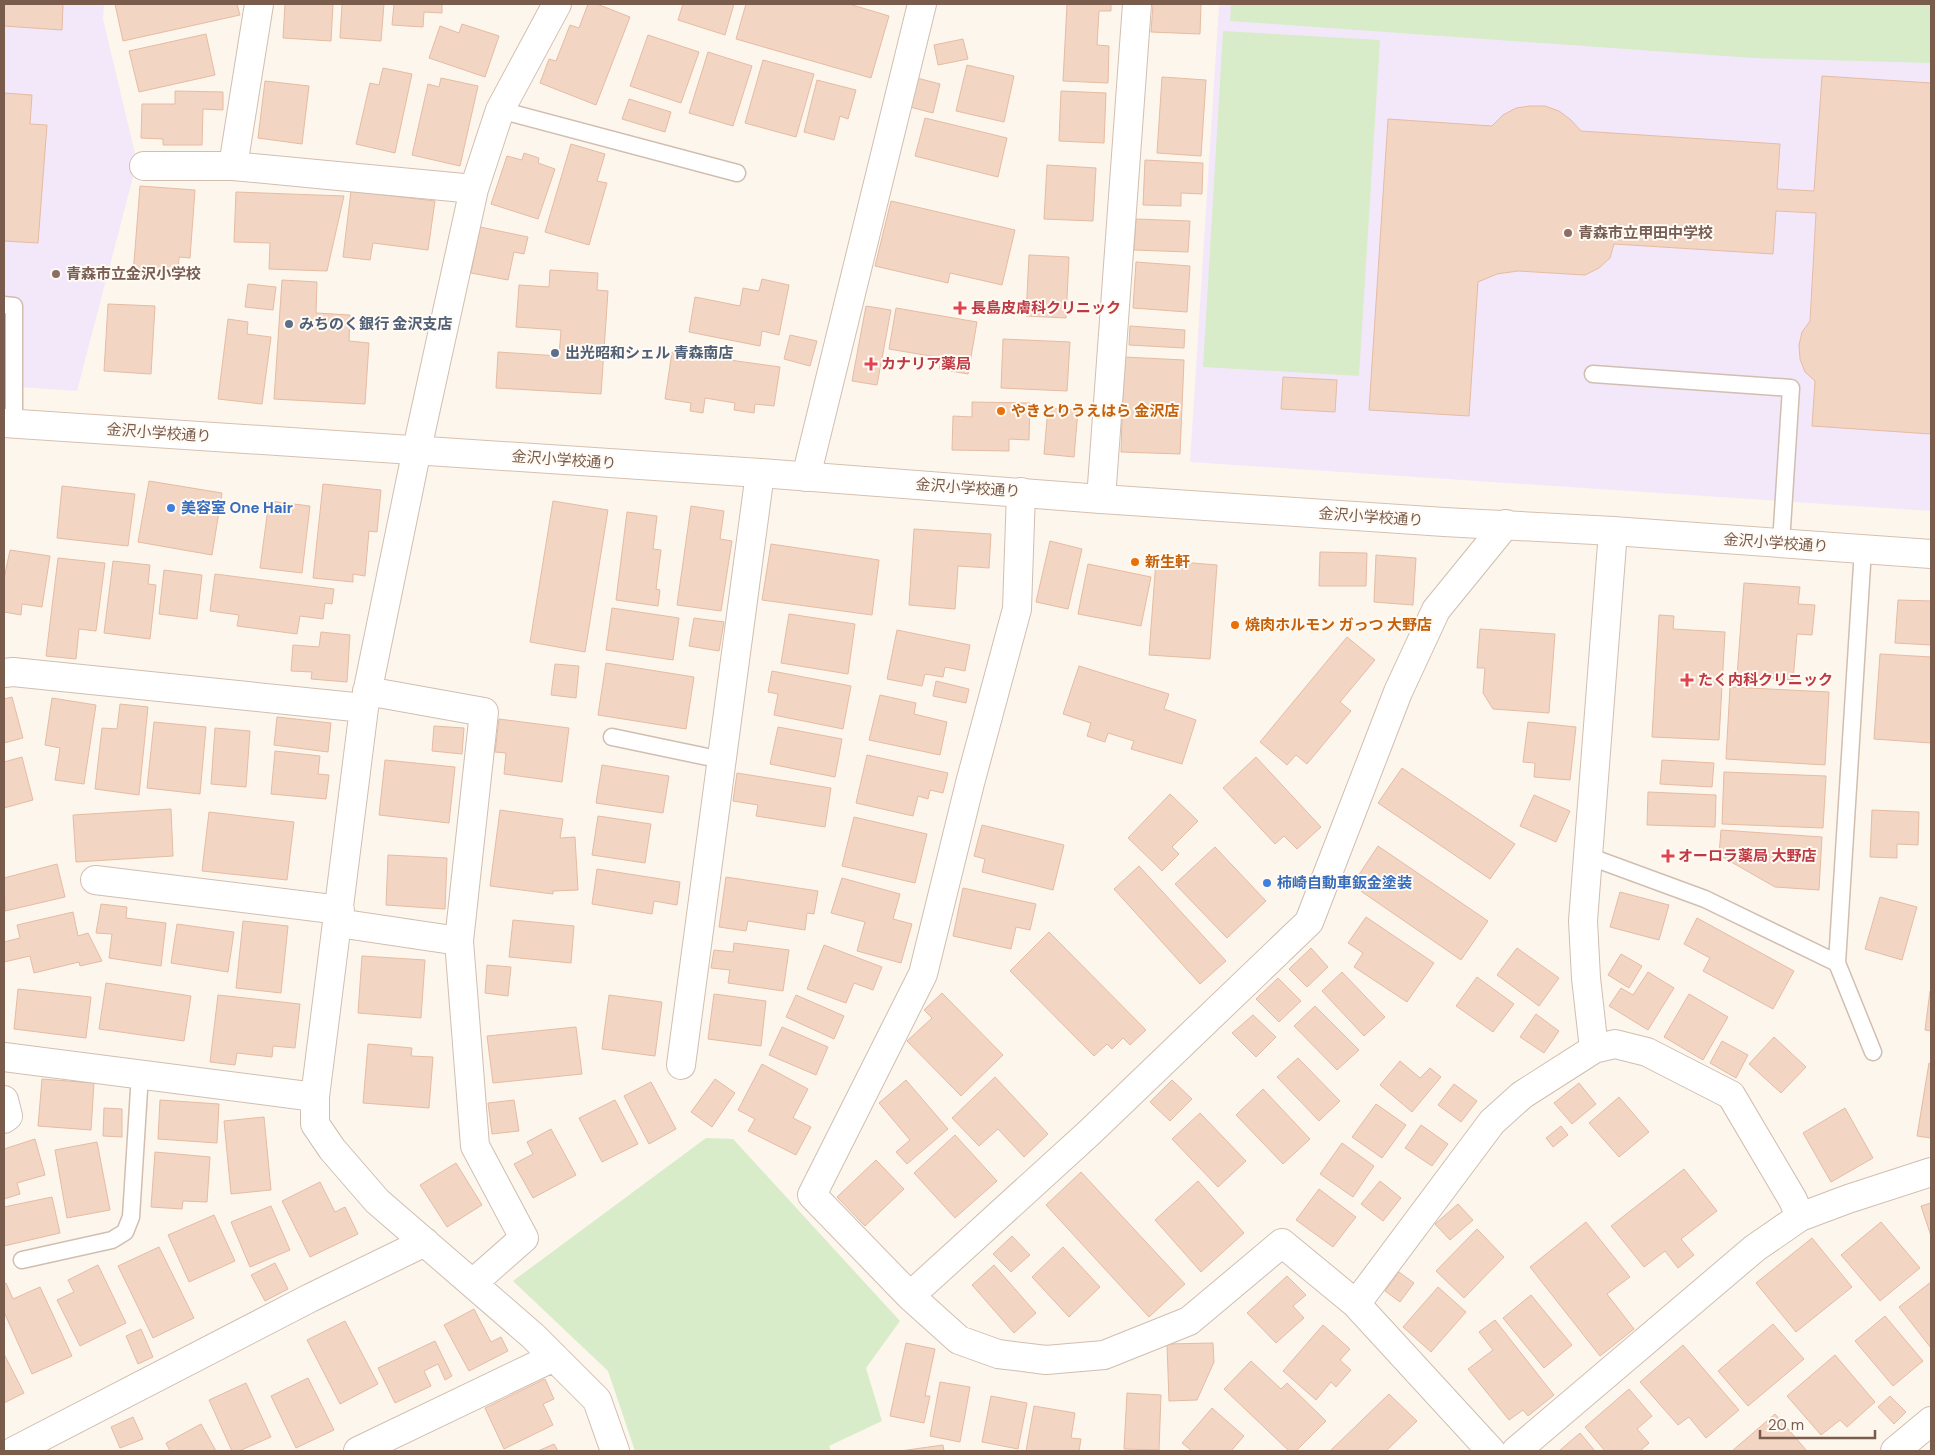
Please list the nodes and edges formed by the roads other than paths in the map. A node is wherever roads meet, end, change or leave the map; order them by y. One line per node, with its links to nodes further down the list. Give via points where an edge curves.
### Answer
1 (259, 4): 7 (street)
2 (557, 4): 5 (street)
3 (922, 4): 15 (street)
4 (1137, 4): 17 (street)
5 (500, 110): 8 (lane); 9 (street)
6 (144, 166): 7 (street)
7 (233, 166): 9 (street)
8 (737, 174)
9 (474, 189): 13 (street)
10 (4, 305): 12 (lane, via 14,306)
11 (1593, 374): 20 (lane, via 1791,388)
12 (9, 423): 13 (street, 金沢小学校通り)
13 (417, 449): 14 (street, 金沢小学校通り); 24 (street)
14 (760, 473): 15 (street, 金沢小学校通り); 26 (street)
15 (806, 477): 16 (street, 金沢小学校通り)
16 (1021, 492): 17 (street, 金沢小学校通り); 45 (street, via 1017,609 970,783 924,974 812,1195)
17 (1101, 499): 18 (street, 金沢小学校通り)
18 (1506, 524): 19 (street, 金沢小学校通り); 45 (street, via 1436,610 1398,692 1309,922 1089,1133)
19 (1613, 531): 20 (street, 金沢小学校通り); 27 (street)
20 (1781, 543): 21 (street, 金沢小学校通り)
21 (1863, 549): 22 (street, 金沢小学校通り); 31 (lane)
22 (1931, 554)
23 (4, 673): 24 (street)
24 (366, 699): 29 (street); 30 (street, via 484,712)
25 (612, 737): 26 (lane)
26 (722, 760): 35 (street)
27 (1588, 856): 31 (lane, via 1705,899); 32 (street, via 1583,921)
28 (95, 880): 29 (street)
29 (339, 916): 30 (street); 37 (street)
30 (459, 940): 44 (street, via 475,1146 524,1238)
31 (1837, 963): 33 (lane)
32 (1594, 1049): 41 (street, via 1615,1044 1647,1052 1731,1095); 46 (street, via 1522,1095 1492,1122)
33 (1873, 1052)
34 (4, 1056): 36 (street)
35 (681, 1064)
36 (140, 1074): 37 (street); 43 (lane, via 131,1218 124,1232 112,1240)
37 (315, 1096): 42 (street, via 315,1124 332,1149 377,1201)
38 (4, 1100): 39 (street, via 8,1116)
39 (4, 1119)
40 (1931, 1172): 41 (street)
41 (1800, 1217): 54 (street, via 1754,1248)
42 (425, 1242): 44 (street); 49 (street, via 310,1298)
43 (22, 1260)
44 (473, 1283): 47 (street)
45 (910, 1296): 46 (street, via 959,1340 998,1354 1046,1360 1104,1355 1189,1321 1282,1243)
46 (1356, 1304): 53 (street)
47 (554, 1357): 51 (street); 52 (street, via 597,1400)
48 (1931, 1421): 55 (street)
49 (55, 1442): 50 (street)
50 (14, 1451)
51 (358, 1451)
52 (614, 1451)
53 (1491, 1451)
54 (1516, 1451)
55 (1895, 1451)

